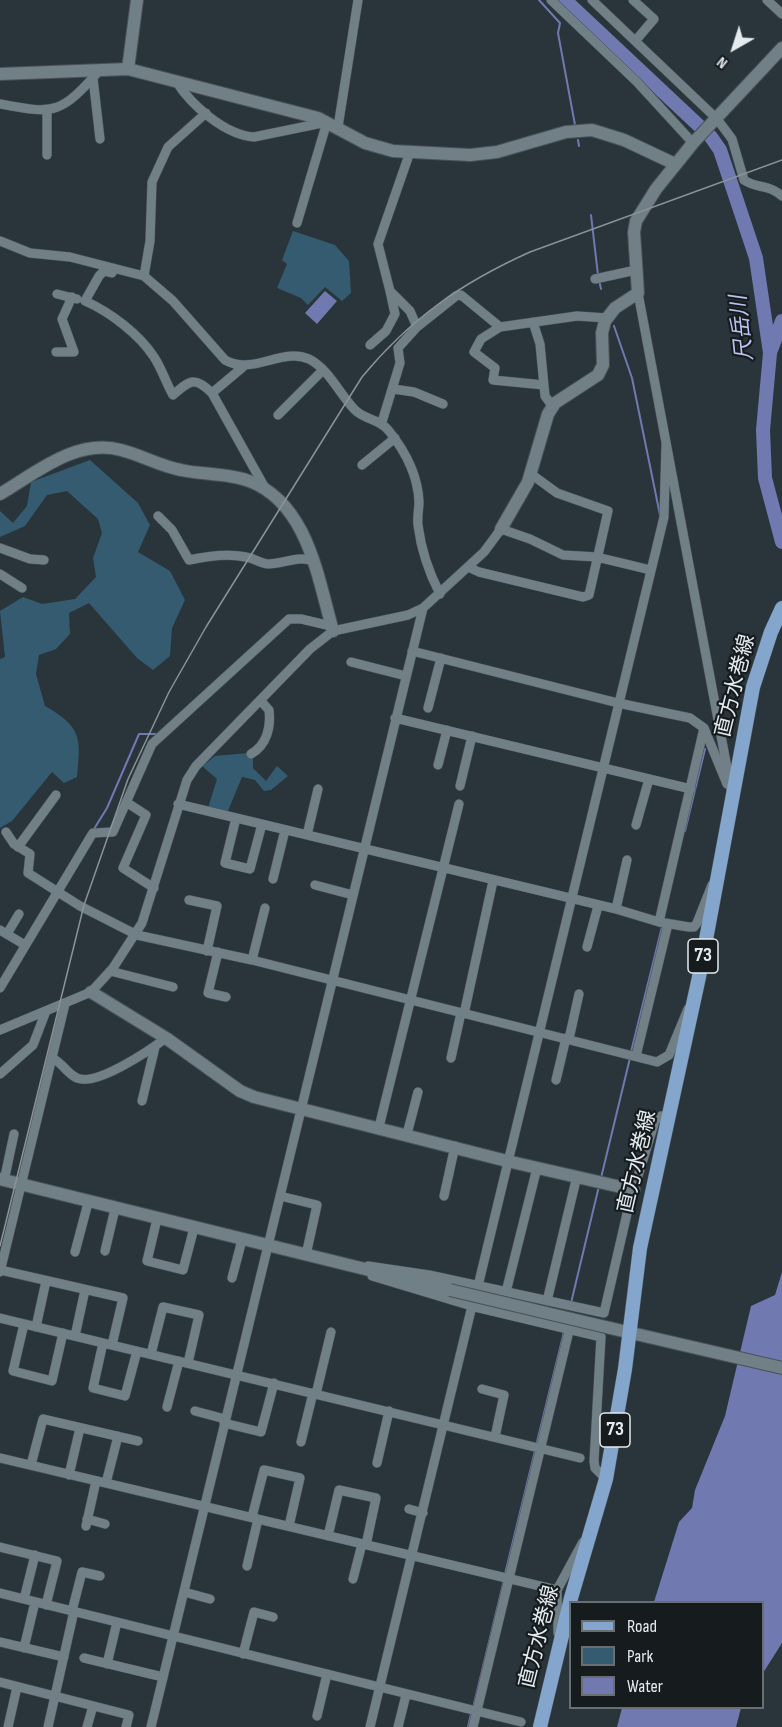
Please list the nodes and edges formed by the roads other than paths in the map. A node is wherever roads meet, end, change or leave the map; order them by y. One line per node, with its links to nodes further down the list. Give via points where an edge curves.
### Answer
1 (137, 0): 10 (street)
2 (358, 0): 18 (street)
3 (551, 0): 20 (street, via 637,82)
4 (592, 0): 8 (street)
5 (633, 0): 8 (street, via 654,19)
6 (767, 0): 7 (street)
7 (782, 14)
8 (636, 40): 17 (street)
9 (782, 48): 17 (street)
10 (128, 69): 12 (street); 13 (street)
11 (0, 74): 12 (street)
12 (97, 74): 15 (street, via 61,106); 19 (street)
13 (176, 81): 16 (street, via 182,92); 18 (street)
14 (0, 104): 15 (street)
15 (47, 111): 22 (street)
16 (206, 113): 18 (street, via 242,136); 28 (street, via 168,147 152,182 150,241)
17 (717, 119): 20 (street); 24 (street, via 732,139 744,180 772,187)
18 (333, 125): 21 (street, via 377,148); 25 (street)
19 (100, 139)
20 (693, 143): 23 (street)
21 (410, 152): 23 (street, via 497,152 566,132 592,130); 30 (street, via 378,244)
22 (47, 155)
23 (675, 164): 27 (street, via 636,221)
24 (782, 196)
25 (297, 223)
26 (0, 240): 28 (street, via 30,253 70,257)
27 (636, 270): 29 (street); 31 (street)
28 (144, 276): 34 (street, via 104,272); 41 (street, via 173,301 225,360)
29 (598, 279)
30 (390, 291): 37 (street, via 410,311); 39 (street, via 395,314 386,331)
31 (638, 293): 35 (street); 51 (street)
32 (57, 294): 33 (street)
33 (72, 297): 34 (street); 40 (street, via 62,319 74,352)
34 (85, 301): 45 (street, via 104,310 140,341 155,358 173,395 195,381 202,382)
35 (607, 318): 36 (street, via 577,316); 47 (street, via 602,333 601,371)
36 (533, 322): 38 (street); 43 (street, via 540,344)
37 (417, 327): 38 (street, via 460,295); 44 (street, via 398,348 400,363)
38 (500, 327): 43 (street, via 481,339 474,352 495,368 493,380)
39 (370, 345)
40 (56, 352)
41 (243, 367): 42 (street, via 282,358 306,358); 45 (street)
42 (323, 370): 48 (street); 49 (street, via 357,412)
43 (544, 385): 47 (street, via 545,396)
44 (393, 389): 46 (street, via 414,392); 49 (street)
45 (212, 393): 54 (street)
46 (443, 404)
47 (553, 407): 53 (street)
48 (278, 415)
49 (382, 422): 50 (street)
50 (394, 438): 52 (street); 66 (street, via 416,481 418,524 429,573)
51 (666, 444): 63 (street, via 664,517); 89 (street)
52 (362, 465)
53 (531, 474): 57 (street); 59 (street, via 557,494 608,511)
54 (265, 488): 55 (street, via 247,480 182,471 120,449 95,447 72,452); 61 (street, via 300,529)
55 (0, 494)
56 (158, 516): 61 (street, via 172,530 189,560 220,555 245,556 265,564 304,557)
57 (501, 530): 59 (street, via 563,555); 62 (street)
58 (0, 548): 60 (street)
59 (597, 557): 62 (street, via 590,592 583,597); 63 (street)
60 (44, 560)
61 (314, 561): 69 (street)
62 (468, 567): 66 (street)
63 (651, 570): 75 (street)
64 (0, 574): 65 (street)
65 (22, 588)
66 (440, 594): 67 (street)
67 (423, 608): 69 (street, via 408,615); 70 (street)
68 (782, 608): 89 (main road, 直方水巻線 / 73, via 753,687)
69 (332, 628): 74 (street); 90 (street, via 289,619 152,744)
70 (412, 651): 71 (street); 73 (street)
71 (441, 658): 75 (street); 76 (street)
72 (351, 662): 73 (street)
73 (406, 676): 77 (street)
74 (260, 700): 81 (street, via 269,710 267,736 260,749); 91 (street, via 196,766)
75 (621, 704): 78 (street, via 681,715); 83 (street)
76 (428, 708)
77 (395, 718): 79 (street); 100 (street)
78 (704, 728): 87 (street); 89 (street)
79 (447, 730): 80 (street); 82 (street)
80 (472, 736): 83 (street); 85 (street)
81 (251, 754)
82 (438, 765)
83 (605, 768): 84 (street); 111 (street)
84 (648, 778): 87 (street); 95 (street)
85 (460, 786)
86 (318, 789): 98 (street)
87 (691, 789): 116 (street)
88 (56, 795): 99 (street)
89 (732, 796): 103 (main road, 直方水巻線 / 73)
90 (126, 802): 107 (street, via 146,815 123,868); 108 (street, via 113,832 93,833)
91 (178, 804): 93 (street); 107 (street)
92 (459, 804): 102 (street)
93 (236, 818): 94 (street); 94 (street, via 225,863 250,869)
94 (262, 824): 96 (street)
95 (636, 825)
96 (285, 830): 98 (street); 104 (street)
97 (6, 832): 99 (street)
98 (307, 835): 100 (street)
99 (18, 847): 108 (street, via 30,854 28,873)
100 (364, 848): 102 (street); 109 (street)
101 (627, 860): 114 (street)
102 (444, 867): 105 (street); 131 (street)
103 (719, 873): 116 (street, via 694,927); 132 (main road, 直方水巻線 / 73)
104 (273, 879)
105 (493, 881): 111 (street); 135 (street)
106 (315, 885): 109 (street)
107 (154, 888): 118 (street)
108 (58, 891): 118 (street); 119 (street)
109 (353, 895): 125 (street)
110 (189, 900): 121 (street, via 217,906)
111 (573, 900): 112 (street); 137 (street)
112 (598, 906): 114 (street); 120 (street)
113 (265, 908): 123 (street)
114 (616, 909): 116 (street)
115 (19, 914): 117 (street)
116 (663, 923): 141 (street)
117 (3, 932): 119 (street)
118 (137, 935): 121 (street); 124 (street)
119 (25, 945): 127 (street)
120 (588, 947)
121 (207, 951): 122 (street)
122 (218, 952): 123 (street); 130 (street, via 208,993)
123 (252, 960): 125 (street)
124 (110, 971): 126 (street); 128 (street)
125 (333, 980): 131 (street); 148 (street)
126 (173, 987)
127 (0, 988)
128 (91, 992): 133 (street); 138 (street)
129 (579, 994): 139 (street)
130 (226, 998)
131 (411, 999): 135 (street); 150 (street)
132 (694, 1002): 141 (street, via 684,1015 669,1055 657,1062); 149 (main road, 直方水巻線 / 73)
133 (65, 1004): 134 (street); 142 (street)
134 (46, 1011): 136 (street); 144 (street, via 33,1045)
135 (463, 1013): 137 (street); 143 (street)
136 (0, 1030)
137 (541, 1033): 139 (street); 154 (street)
138 (166, 1038): 140 (street); 148 (street, via 240,1091)
139 (568, 1039): 141 (street); 145 (street)
140 (154, 1047): 142 (street, via 127,1065 83,1080); 147 (street)
141 (633, 1055)
142 (52, 1058): 158 (street)
143 (451, 1058)
144 (0, 1074)
145 (556, 1080)
146 (418, 1092): 152 (street)
147 (142, 1101)
148 (301, 1108): 150 (street); 160 (street)
149 (670, 1116): 159 (street, via 655,1120); 186 (main road, 直方水巻線 / 73, via 640,1248)
150 (379, 1127): 152 (street)
151 (14, 1134): 157 (street)
152 (407, 1134): 153 (street)
153 (455, 1146): 154 (street); 161 (street)
154 (510, 1162): 155 (street); 175 (street)
155 (537, 1167): 156 (street); 177 (street)
156 (577, 1176): 159 (street); 178 (street)
157 (2, 1180): 158 (street)
158 (20, 1185): 162 (street); 172 (street)
159 (634, 1190): 178 (street, via 604,1313)
160 (280, 1196): 167 (street); 170 (street, via 317,1205)
161 (444, 1196)
162 (88, 1203): 163 (street); 169 (street)
163 (115, 1209): 164 (street); 168 (street)
164 (157, 1219): 165 (street); 165 (street, via 147,1261 183,1270)
165 (194, 1228): 166 (street)
166 (242, 1240): 167 (street); 173 (street)
167 (268, 1246): 170 (street); 193 (street)
168 (105, 1251)
169 (75, 1252)
170 (306, 1255): 171 (street)
171 (351, 1265): 175 (street, via 378,1266); 179 (street, via 399,1286); 186 (street, bridge)
172 (0, 1271): 174 (street)
173 (232, 1278)
174 (46, 1281): 176 (street); 182 (street)
175 (481, 1286): 177 (street)
176 (85, 1290): 187 (street); 188 (street, via 123,1298)
177 (506, 1292): 178 (street)
178 (547, 1301)
179 (476, 1307): 183 (street); 201 (street)
180 (0, 1318): 181 (street)
181 (24, 1324): 182 (street); 185 (street, via 13,1371 52,1381)
182 (36, 1327): 185 (street)
183 (566, 1330): 207 (street); 213 (street, via 601,1337 594,1461)
184 (331, 1332): 196 (street)
185 (63, 1333): 187 (street)
186 (634, 1334): 192 (street); 213 (main road, 直方水巻線 / 73)
187 (75, 1336): 188 (street)
188 (108, 1344): 189 (street); 189 (street, via 93,1388 125,1396)
189 (137, 1351): 190 (street)
190 (151, 1354): 191 (street); 191 (street, via 163,1307 199,1315)
191 (183, 1362): 193 (street); 197 (street)
192 (782, 1368)
193 (237, 1375): 194 (street); 200 (street)
194 (274, 1383): 196 (street); 200 (street, via 261,1432)
195 (482, 1389): 204 (street, via 504,1395)
196 (315, 1393): 199 (street); 206 (street)
197 (167, 1407)
198 (195, 1411): 200 (street)
199 (389, 1411): 201 (street); 210 (street)
200 (225, 1421): 215 (street)
201 (446, 1425): 204 (street); 217 (street)
202 (80, 1428): 203 (street); 211 (street, via 43,1419); 212 (street)
203 (118, 1436): 205 (street); 214 (street)
204 (495, 1437): 207 (street)
205 (138, 1441)
206 (301, 1442)
207 (538, 1447): 209 (street); 230 (street)
208 (0, 1458): 211 (street)
209 (580, 1458)
210 (377, 1463)
211 (31, 1465): 212 (street)
212 (69, 1475): 214 (street)
213 (606, 1479): 221 (main road, 直方水巻線 / 73)
214 (101, 1482): 215 (street); 219 (street, via 87,1523)
215 (204, 1507): 218 (street); 232 (street)
216 (409, 1509): 217 (street)
217 (423, 1513): 226 (street)
218 (255, 1518): 220 (street); 220 (street, via 264,1470 300,1478); 227 (street)
219 (105, 1524)
220 (289, 1526): 222 (street)
221 (592, 1526): 231 (street); 236 (main road, 直方水巻線 / 73)
222 (328, 1536): 223 (street); 223 (street, via 339,1490 376,1498)
223 (364, 1545): 226 (street); 229 (street)
224 (0, 1547): 225 (street)
225 (35, 1555): 234 (street); 238 (street, via 57,1561)
226 (415, 1557): 230 (street); 255 (street)
227 (247, 1566)
228 (100, 1576): 240 (street, via 82,1572)
229 (353, 1579)
230 (505, 1580): 231 (street); 259 (street)
231 (556, 1590): 245 (street)
232 (184, 1592): 235 (street); 243 (street)
233 (0, 1593): 234 (street)
234 (24, 1599): 237 (street)
235 (210, 1599)
236 (571, 1601)
237 (35, 1602): 238 (street); 246 (street)
238 (46, 1605): 240 (street)
239 (569, 1608): 245 (main road, 直方水巻線 / 73)
240 (73, 1611): 242 (street); 248 (street)
241 (273, 1617): 247 (street, via 254,1612)
242 (117, 1622): 243 (street); 250 (street)
243 (173, 1637): 247 (street); 252 (street)
244 (0, 1642): 246 (street)
245 (559, 1644): 270 (main road, 直方水巻線 / 73)
246 (24, 1648): 248 (street)
247 (243, 1654): 251 (street)
248 (64, 1657): 257 (street)
249 (84, 1658): 250 (street)
250 (107, 1664): 252 (street)
251 (327, 1674): 255 (street); 260 (street)
252 (163, 1677): 266 (street)
253 (0, 1682): 254 (street)
254 (17, 1687): 257 (street); 262 (street)
255 (382, 1689): 256 (street); 267 (street)
256 (406, 1695): 259 (street); 268 (street)
257 (55, 1696): 258 (street); 263 (street)
258 (93, 1706): 264 (street); 265 (street, via 129,1715)
259 (474, 1711): 261 (street); 269 (street)
260 (317, 1716)
261 (520, 1722)
262 (8, 1727)
263 (48, 1727)
264 (87, 1727)
265 (126, 1727)
266 (151, 1727)
267 (370, 1727)
268 (398, 1727)
269 (473, 1727)
270 (540, 1727)

